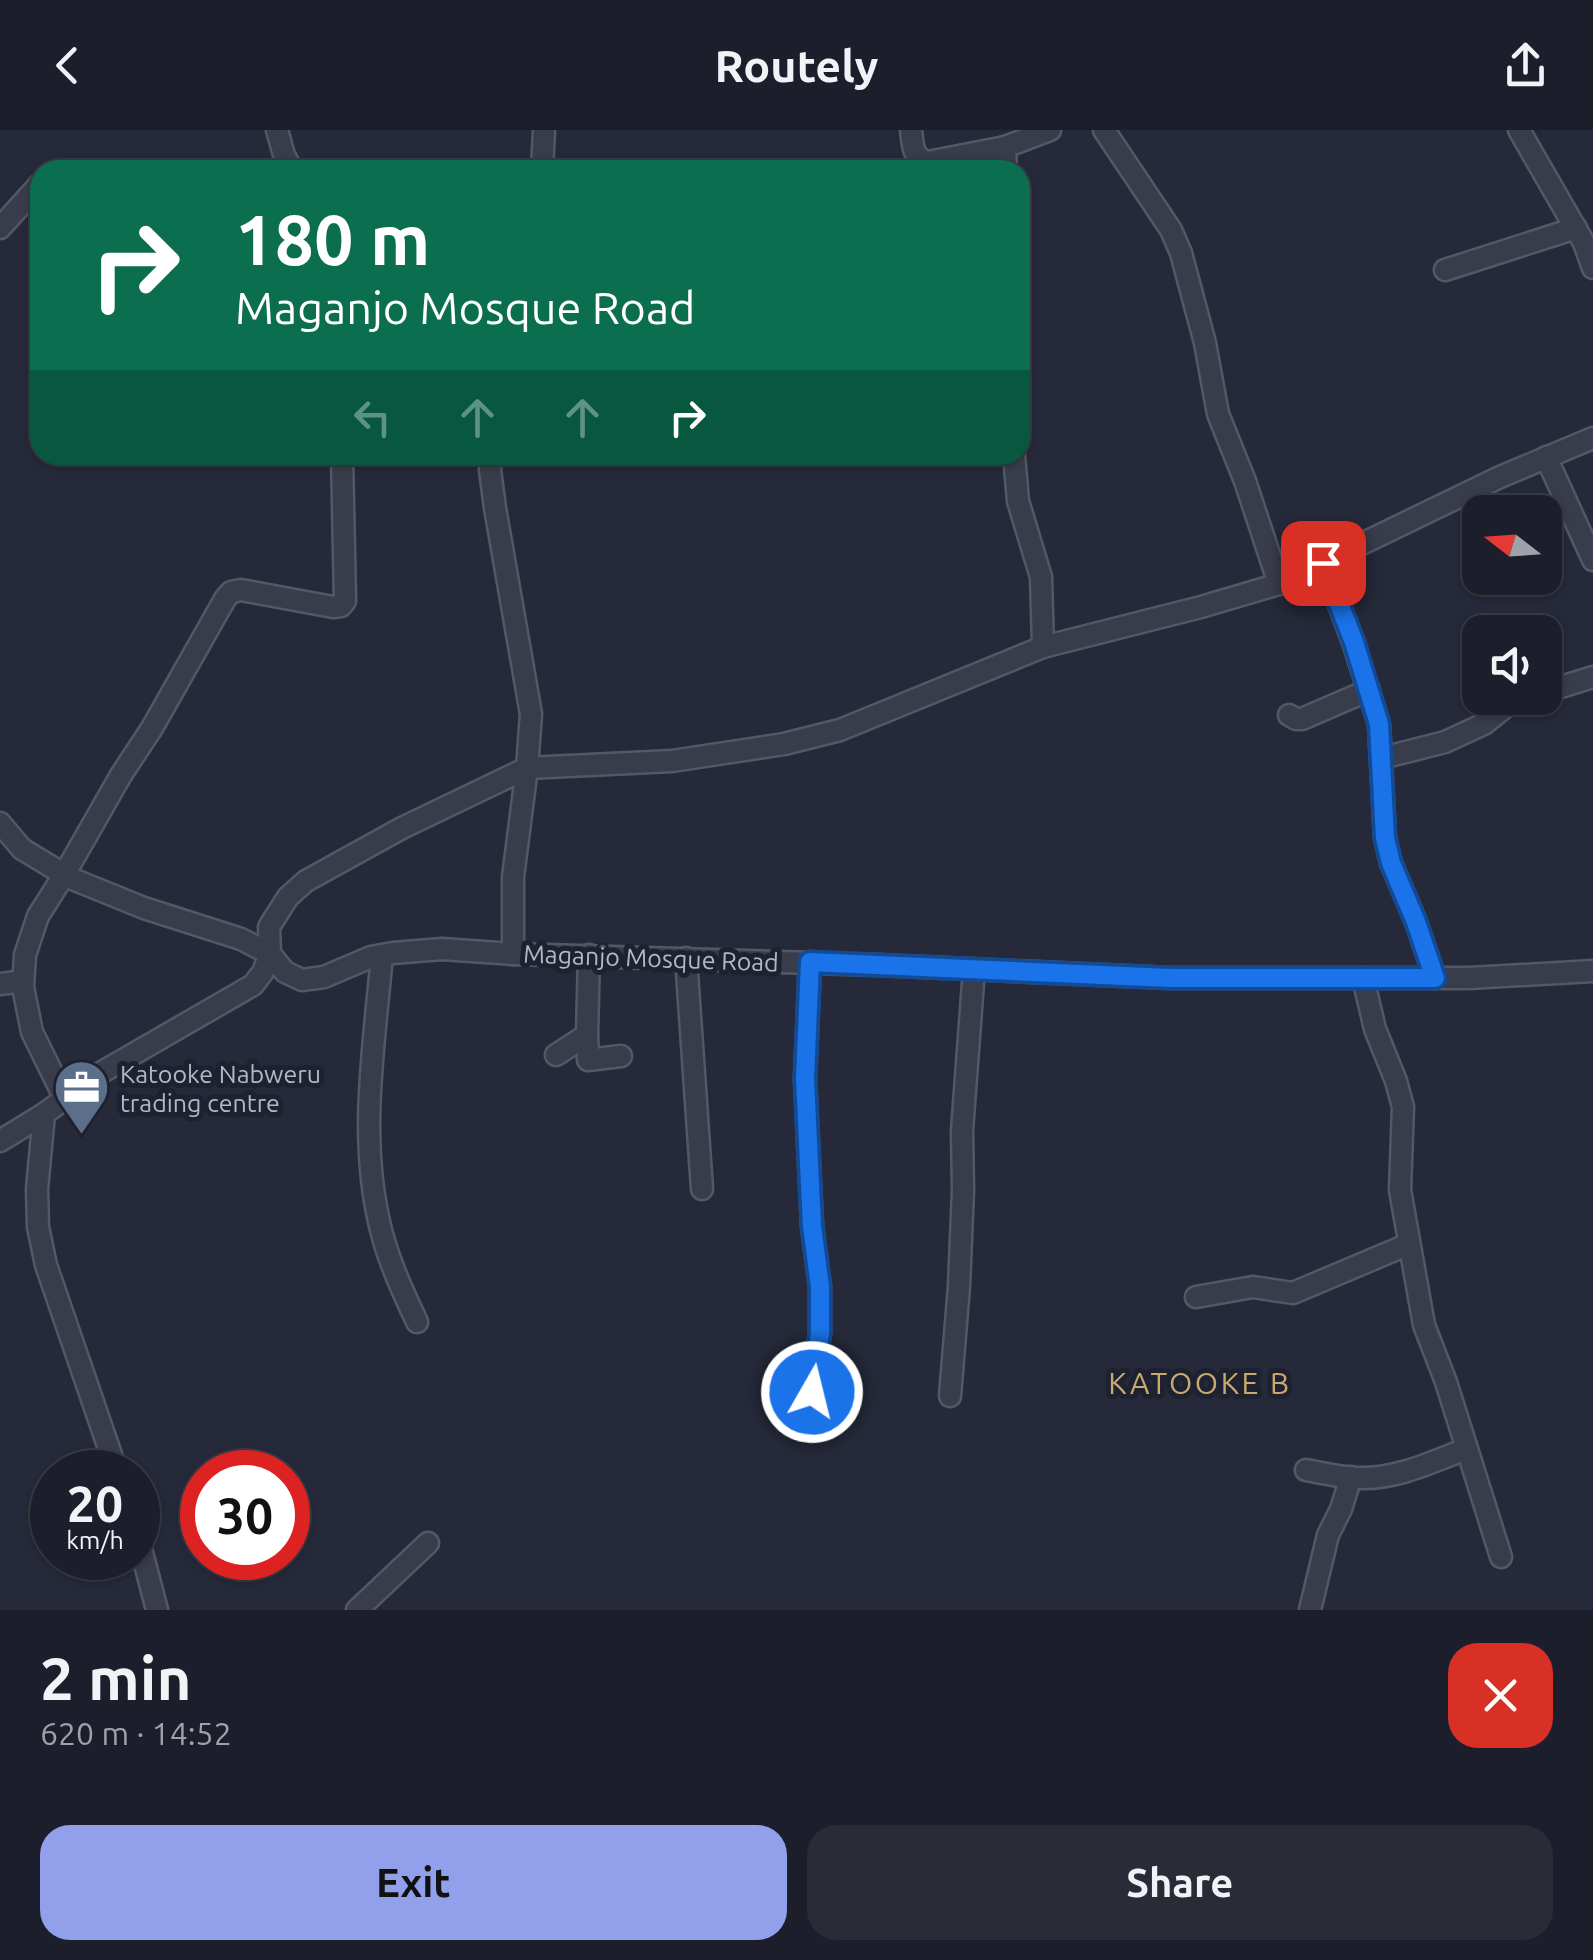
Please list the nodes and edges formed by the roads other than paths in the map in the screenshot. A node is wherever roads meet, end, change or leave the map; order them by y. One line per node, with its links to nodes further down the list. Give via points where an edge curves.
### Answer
1 (277, 130): 8 (street)
2 (544, 130): 9 (street)
3 (910, 130): 10 (street)
4 (1050, 130): 7 (street)
5 (1104, 130): 25 (street, via 1181,253 1218,414)
6 (1519, 130): 15 (street)
7 (1006, 146): 11 (street); 12 (street)
8 (287, 160)
9 (542, 160)
10 (920, 160)
11 (938, 160)
12 (1006, 160)
13 (30, 195): 14 (street)
14 (0, 228)
15 (1585, 239): 16 (street); 17 (street)
16 (1593, 268)
17 (1445, 270)
18 (1593, 438): 19 (street)
19 (1546, 457): 23 (street); 24 (street)
20 (342, 465): 35 (street, via 342,606 231,592)
21 (491, 465): 33 (street, via 531,714)
22 (1015, 465): 26 (street, via 1018,501 1041,577)
23 (1593, 560)
24 (1323, 563): 25 (street); 29 (street)
25 (1278, 584): 26 (street)
26 (1043, 647): 33 (street, via 812,738 672,762)
27 (1593, 676): 28 (street)
28 (1562, 686)
29 (1369, 690): 30 (street, via 1302,719); 32 (street)
30 (1289, 715)
31 (1496, 715): 32 (street, via 1460,736)
32 (1382, 758): 45 (street, via 1388,850)
33 (528, 768): 36 (street, via 306,881 269,927); 37 (street, via 513,877)
34 (0, 822): 35 (street, Maganjo Mosque Road, via 22,849)
35 (64, 876): 36 (street, Maganjo Mosque Road, via 242,938); 46 (street, via 38,916)
36 (270, 954): 38 (street, Maganjo Mosque Road, via 302,980); 51 (street, via 253,984)
37 (513, 954): 38 (street, Maganjo Mosque Road, via 442,949); 39 (street, Maganjo Mosque Road)
38 (382, 955): 57 (street, via 369,1154 380,1229)
39 (589, 955): 40 (street, Maganjo Mosque Road); 48 (street)
40 (686, 958): 41 (street, Maganjo Mosque Road); 54 (street)
41 (810, 962): 42 (street, Maganjo Mosque Road); 59 (street, via 805,1079 820,1333)
42 (974, 969): 44 (street, Maganjo Mosque Road); 58 (street)
43 (1593, 971): 45 (street, Maganjo Mosque Road)
44 (1363, 978): 45 (street, Maganjo Mosque Road); 55 (street, via 1403,1107 1400,1190)
45 (1435, 978)
46 (23, 982): 47 (street); 51 (street, via 32,1032)
47 (0, 984)
48 (586, 1035): 49 (street); 50 (street, via 588,1060)
49 (556, 1055)
50 (622, 1056)
51 (65, 1098): 52 (street)
52 (44, 1114): 53 (street); 61 (street, via 38,1227)
53 (0, 1142)
54 (702, 1189)
55 (1409, 1244): 56 (street, via 1293,1293 1253,1288); 60 (street, via 1424,1325)
56 (1196, 1296)
57 (417, 1322)
58 (950, 1396)
59 (808, 1422)
60 (1466, 1449): 63 (street, via 1395,1474); 65 (street)
61 (109, 1450)
62 (1306, 1470): 63 (street)
63 (1351, 1477): 69 (street, via 1324,1546)
64 (428, 1543): 68 (street)
65 (1500, 1557)
66 (149, 1580): 67 (street)
67 (157, 1610)
68 (357, 1610)
69 (1310, 1610)

